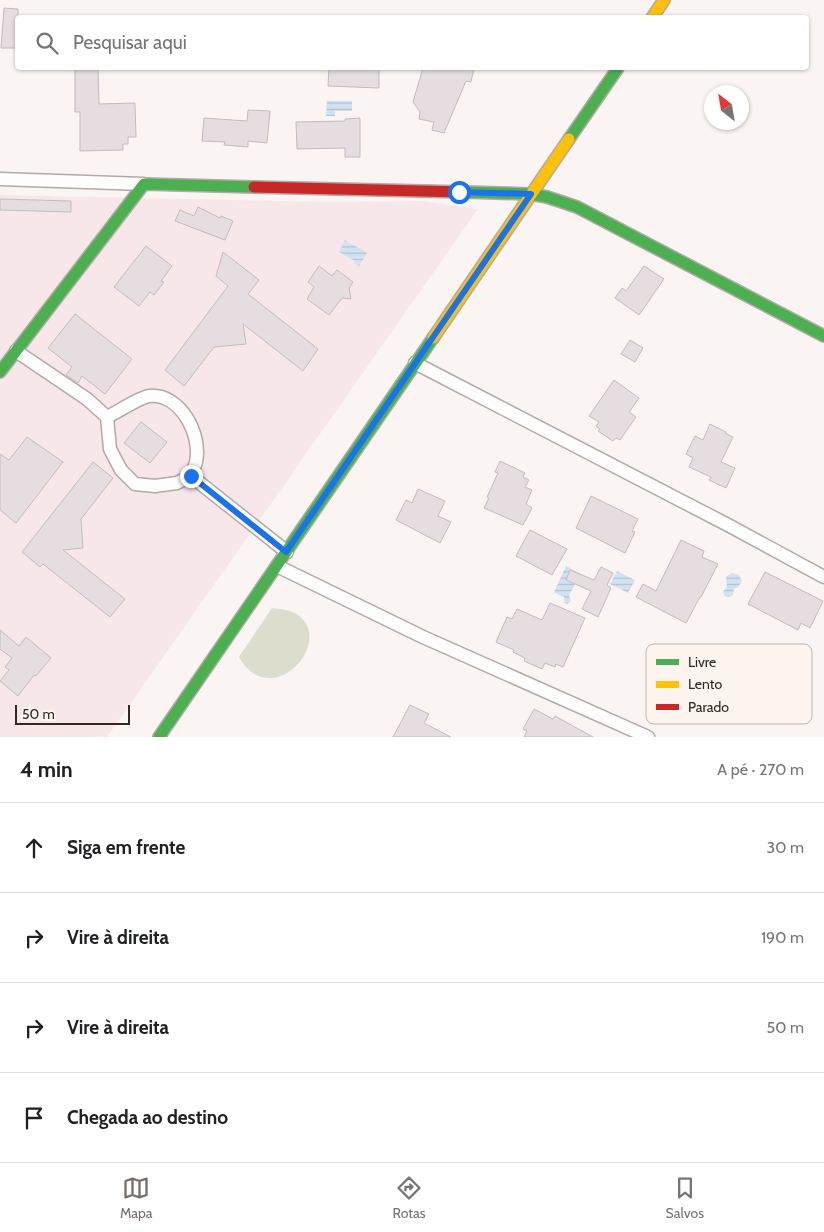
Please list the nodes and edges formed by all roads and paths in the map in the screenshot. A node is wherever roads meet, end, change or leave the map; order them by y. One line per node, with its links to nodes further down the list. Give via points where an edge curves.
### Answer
1 (664, 0): 2 (street)
2 (654, 15)
3 (617, 70): 6 (street)
4 (0, 179): 5 (street)
5 (144, 184): 6 (street); 8 (street)
6 (531, 194): 7 (street, via 563,201); 9 (street)
7 (824, 336)
8 (16, 351): 10 (street); 11 (street)
9 (415, 363): 13 (street); 15 (street, via 728,524)
10 (0, 372)
11 (108, 417): 12 (street, via 110,448 121,470 135,484 177,483); 12 (street, via 148,396 167,398 187,417 196,441 197,460)
12 (191, 476): 13 (street)
13 (286, 552): 14 (street)
14 (277, 566): 16 (street); 17 (street, via 423,637)
15 (824, 578)
16 (159, 737)
17 (648, 737)

